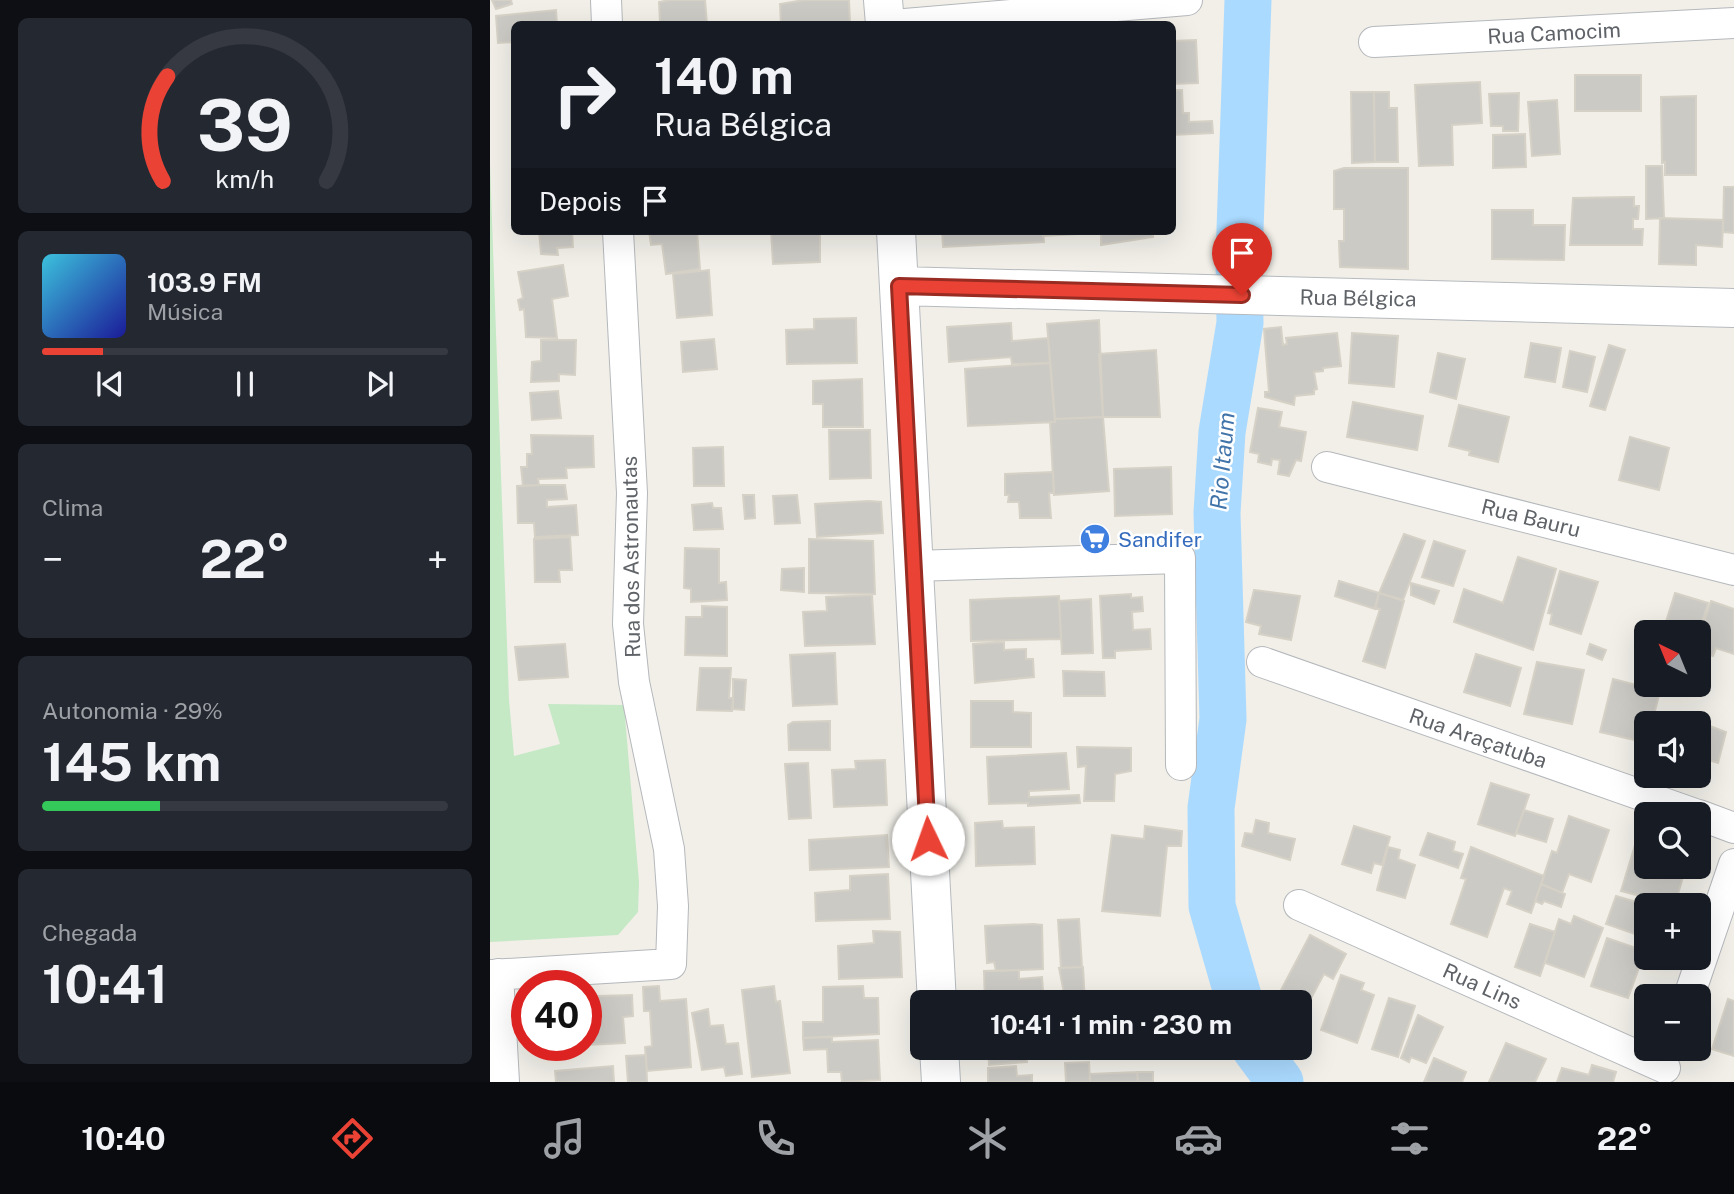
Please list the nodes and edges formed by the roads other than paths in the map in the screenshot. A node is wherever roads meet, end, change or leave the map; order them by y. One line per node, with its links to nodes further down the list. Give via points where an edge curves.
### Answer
1 (606, 0): 4 (street)
2 (883, 0): 5 (street)
3 (1187, 0): 6 (street)
4 (607, 21)
5 (885, 21)
6 (940, 21)
7 (1734, 23): 8 (street, Rua Camocim)
8 (1374, 43)
9 (618, 235): 23 (street, Rua dos Astronautas, via 632,493 628,624 634,682 669,849 671,964)
10 (896, 235): 11 (street)
11 (899, 286): 12 (street, Rua Bélgica); 14 (street)
12 (1734, 308)
13 (1327, 467): 15 (street, Rua Bauru)
14 (913, 566): 17 (street, via 1180,558); 25 (street)
15 (1734, 570)
16 (1262, 662): 18 (street, Rua Araçatuba)
17 (1181, 765)
18 (1660, 802)
19 (1711, 820): 20 (street, Rua Araçatuba)
20 (1734, 828)
21 (1734, 864): 24 (street)
22 (1299, 905): 27 (street, Rua Lins)
23 (494, 975): 28 (street)
24 (1693, 984)
25 (936, 990)
26 (940, 1060): 29 (street)
27 (1665, 1066)
28 (504, 1082)
29 (941, 1082)

